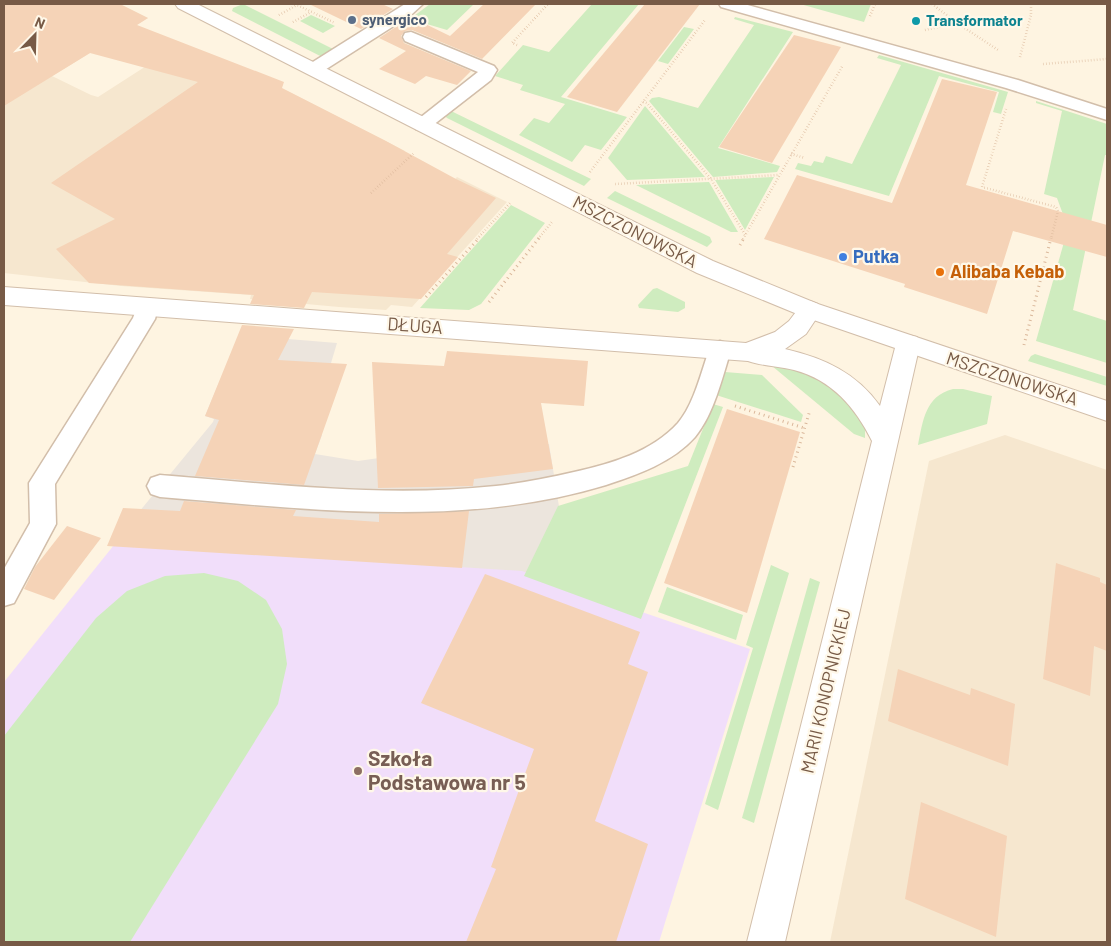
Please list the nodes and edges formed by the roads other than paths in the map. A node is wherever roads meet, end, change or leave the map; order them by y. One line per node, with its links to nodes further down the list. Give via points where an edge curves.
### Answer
1 (184, 4): 5 (street, MSZCZONOWSKA)
2 (415, 4): 5 (lane)
3 (727, 4): 6 (lane, via 1012,84)
4 (411, 37): 7 (lane, via 488,70 485,76)
5 (314, 69): 7 (street, MSZCZONOWSKA)
6 (1107, 115)
7 (422, 125): 10 (street, MSZCZONOWSKA, via 705,267)
8 (4, 296): 9 (street, DŁUGA)
9 (147, 308): 12 (street, DŁUGA); 17 (lane, via 144,319 42,483 43,524)
10 (810, 310): 11 (street, MSZCZONOWSKA); 13 (street, DŁUGA, via 801,325 786,338 769,347)
11 (908, 344): 14 (street, MSZCZONOWSKA); 15 (street, MARII KONOPNICKIEJ)
12 (720, 350): 13 (street, DŁUGA); 16 (lane, via 688,428 670,445 640,462 596,478 486,498 416,502)
13 (746, 352): 15 (street, via 789,359 835,376 867,404)
14 (1107, 411)
15 (884, 439): 18 (street, MARII KONOPNICKIEJ)
16 (160, 486)
17 (4, 594)
18 (766, 942)

